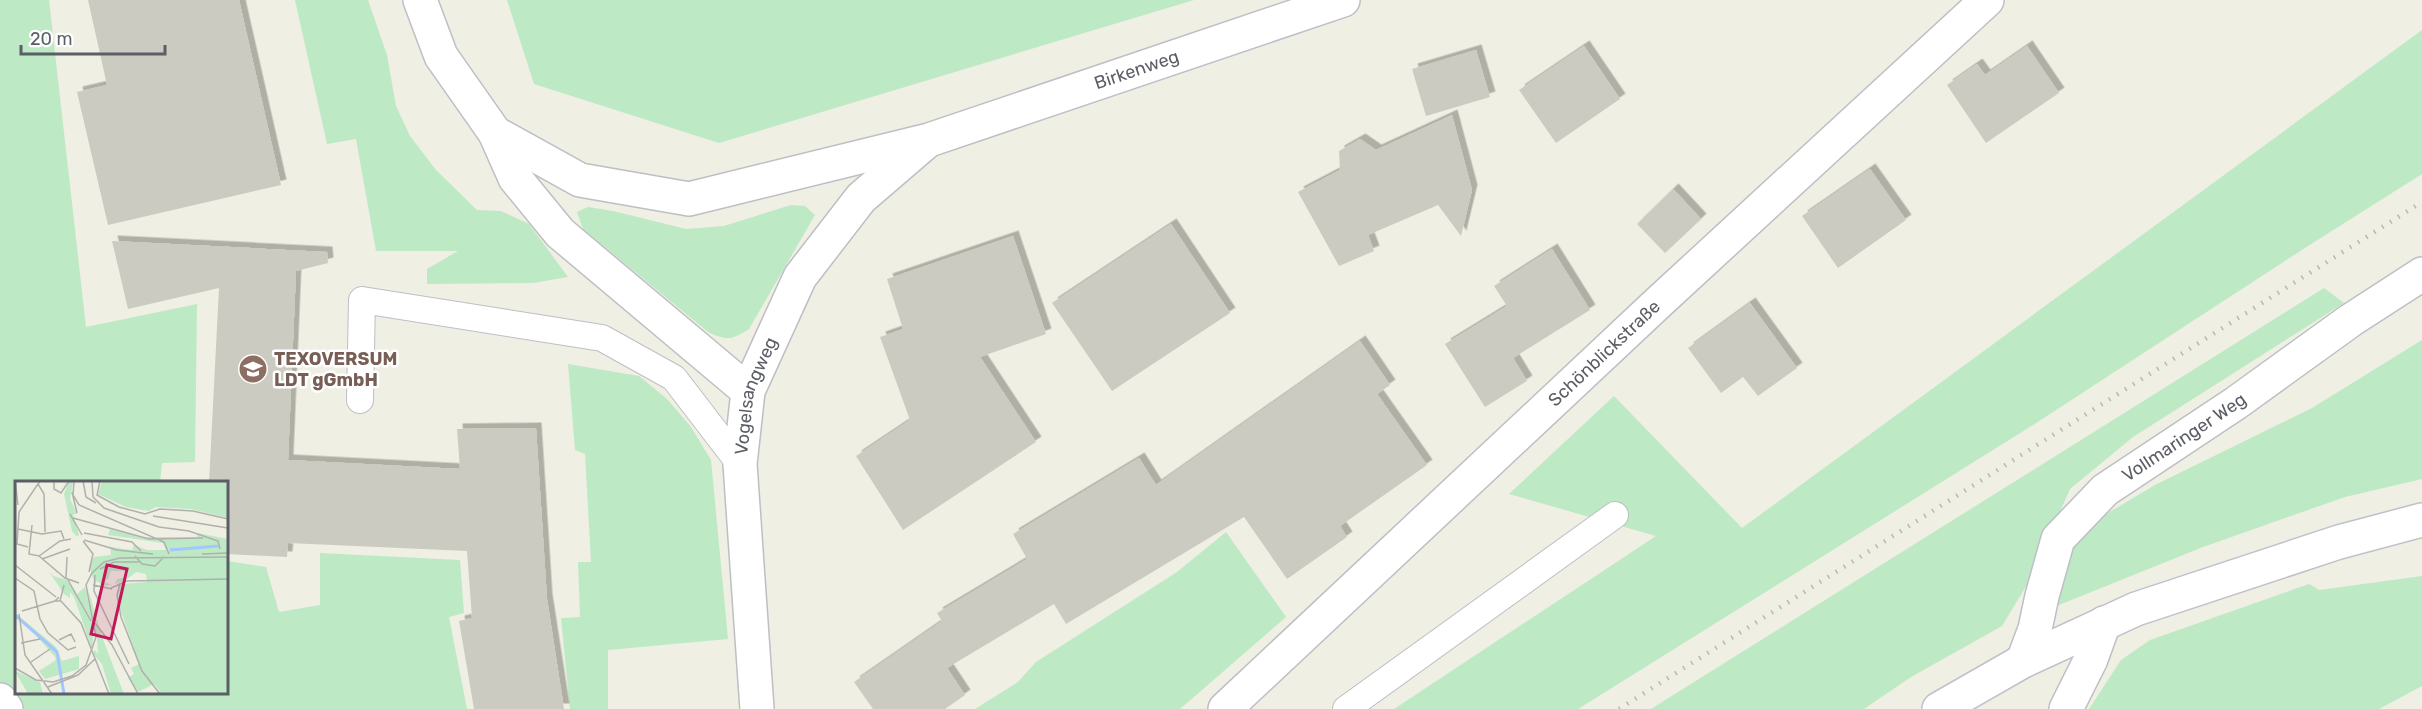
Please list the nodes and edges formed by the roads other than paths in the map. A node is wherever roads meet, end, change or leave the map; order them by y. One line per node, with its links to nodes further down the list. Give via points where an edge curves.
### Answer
1 (420, 0): 4 (street, via 441,56)
2 (1343, 0): 5 (street, Birkenweg)
3 (1987, 0): 17 (street, Schönblickstraße)
4 (495, 133): 5 (street, Birkenweg, via 580,180 689,198); 7 (street, via 515,178 560,233)
5 (929, 140): 7 (street, Vogelsangweg, via 861,198 800,277)
6 (2422, 274): 13 (street, Vollmaringer Weg, via 2104,490 2058,539)
7 (747, 391): 9 (street, Vogelsangweg)
8 (360, 399): 9 (lane, via 362,300 602,338 674,378)
9 (740, 464): 16 (street, Vogelsangweg)
10 (1615, 515): 18 (lane)
11 (2422, 520): 12 (street, via 2339,542)
12 (2104, 623): 13 (street); 20 (street)
13 (2023, 661): 19 (street)
14 (0, 700): 15 (street)
15 (6, 709)
16 (757, 709)
17 (1225, 709)
18 (1346, 709)
19 (1939, 709)
20 (2066, 709)

